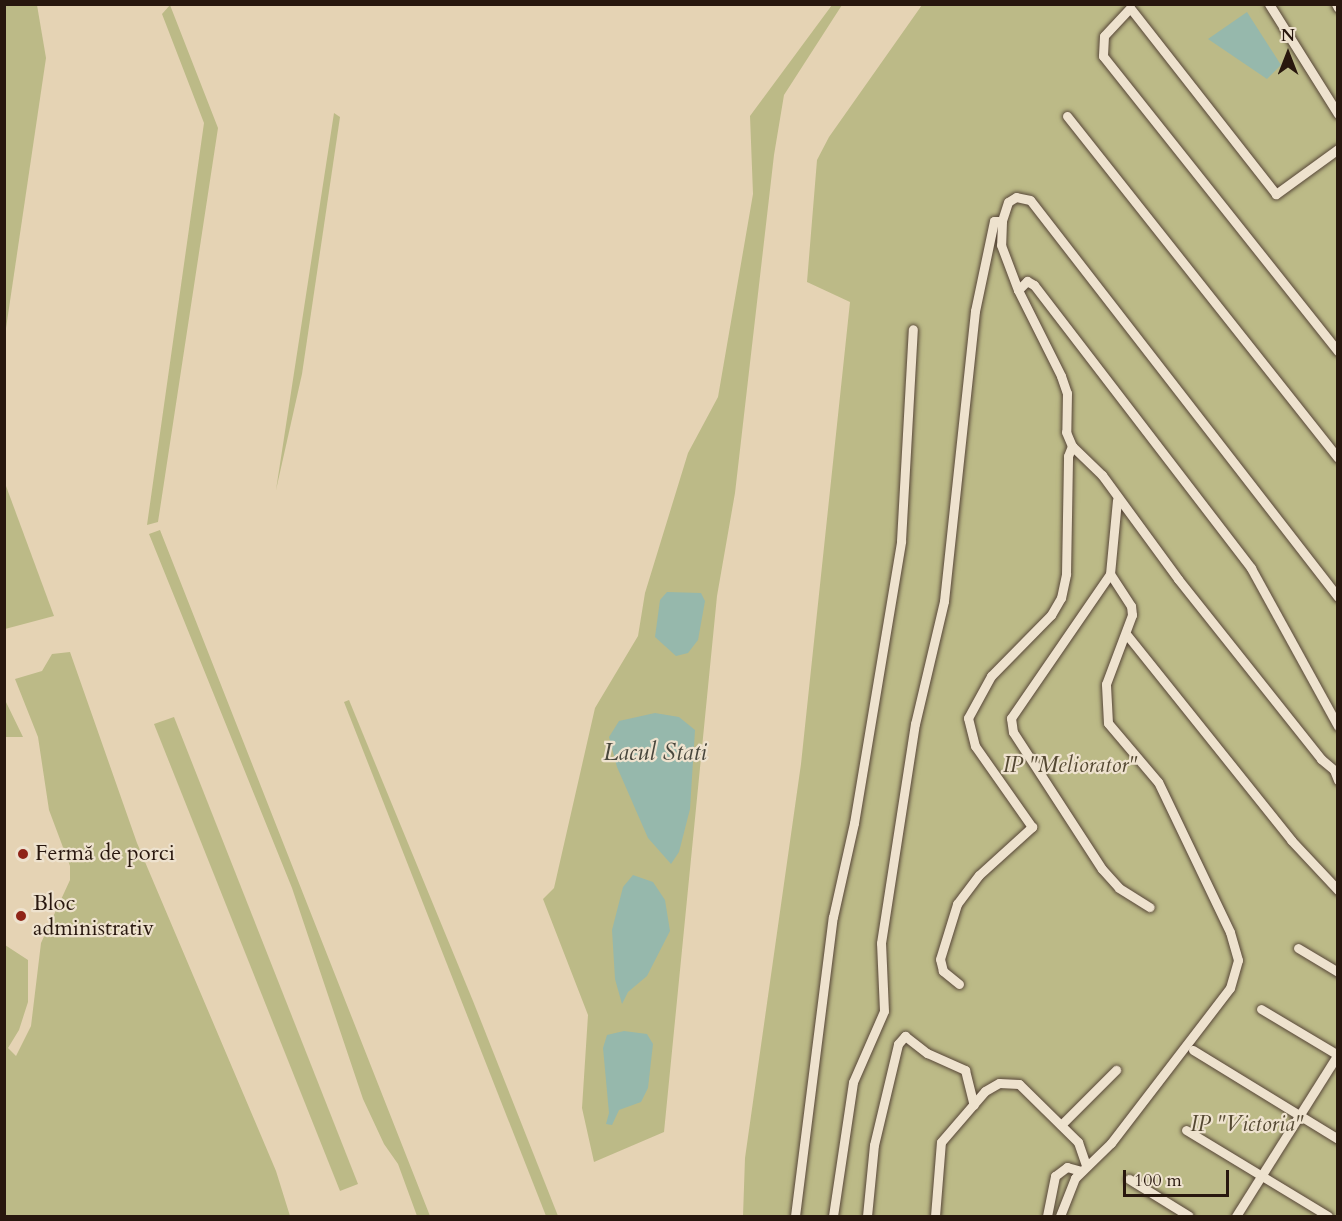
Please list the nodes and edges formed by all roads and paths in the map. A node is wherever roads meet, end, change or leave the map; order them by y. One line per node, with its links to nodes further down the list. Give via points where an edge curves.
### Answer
1 (1269, 4): 2 (street)
2 (1338, 114)
3 (1067, 116): 10 (street)
4 (1338, 149): 8 (street, via 1276,194 1130,8 1104,36 1103,56)
5 (1002, 221): 6 (street, via 1001,245); 13 (street, via 1008,202 1016,197 1030,200); 35 (street, via 994,221 975,311 944,601 915,724 881,943 884,1011 853,1082)
6 (1018, 290): 9 (street, via 1064,384 1066,432); 15 (street, via 1027,281 1034,285 1251,568)
7 (913, 329): 34 (street, via 901,541 854,824 833,917)
8 (1338, 351)
9 (1072, 446): 11 (street, via 1102,475); 21 (street, via 1068,456 1066,574 1061,598 1051,615 991,676 968,718 975,746 1032,827 979,875 957,904 940,959 944,971)
10 (1338, 458)
11 (1117, 500): 12 (street); 16 (street, via 1321,759 1334,770)
12 (1110, 574): 14 (street, via 1131,606); 18 (street, via 1011,718 1013,732 1102,868 1119,888)
13 (1338, 597)
14 (1127, 635): 17 (street, via 1291,840); 31 (street, via 1106,684 1108,723 1158,782 1238,947 1238,960 1230,988 1111,1143)
15 (1338, 726)
16 (1338, 780)
17 (1338, 890)
18 (1149, 907)
19 (1298, 948): 20 (street)
20 (1338, 972)
21 (959, 984)
22 (1261, 1009): 24 (street)
23 (1193, 1050): 27 (street)
24 (1337, 1054): 27 (street)
25 (1116, 1070): 28 (street)
26 (974, 1105): 28 (street, via 985,1091 999,1083 1019,1084); 36 (street, via 965,1070 927,1053 905,1036 898,1044 874,1145); 37 (street, via 941,1142)
27 (1298, 1116): 30 (street); 32 (street)
28 (1061, 1125): 31 (street, via 1078,1142)
29 (1186, 1130): 32 (street)
30 (1338, 1139)
31 (1083, 1168): 38 (street, via 1067,1167 1055,1176); 39 (street)
32 (1261, 1176): 41 (street); 42 (street)
33 (1129, 1179): 40 (street)
34 (795, 1216)
35 (833, 1216)
36 (867, 1216)
37 (935, 1216)
38 (1047, 1216)
39 (1060, 1216)
40 (1189, 1216)
41 (1236, 1216)
42 (1328, 1216)

